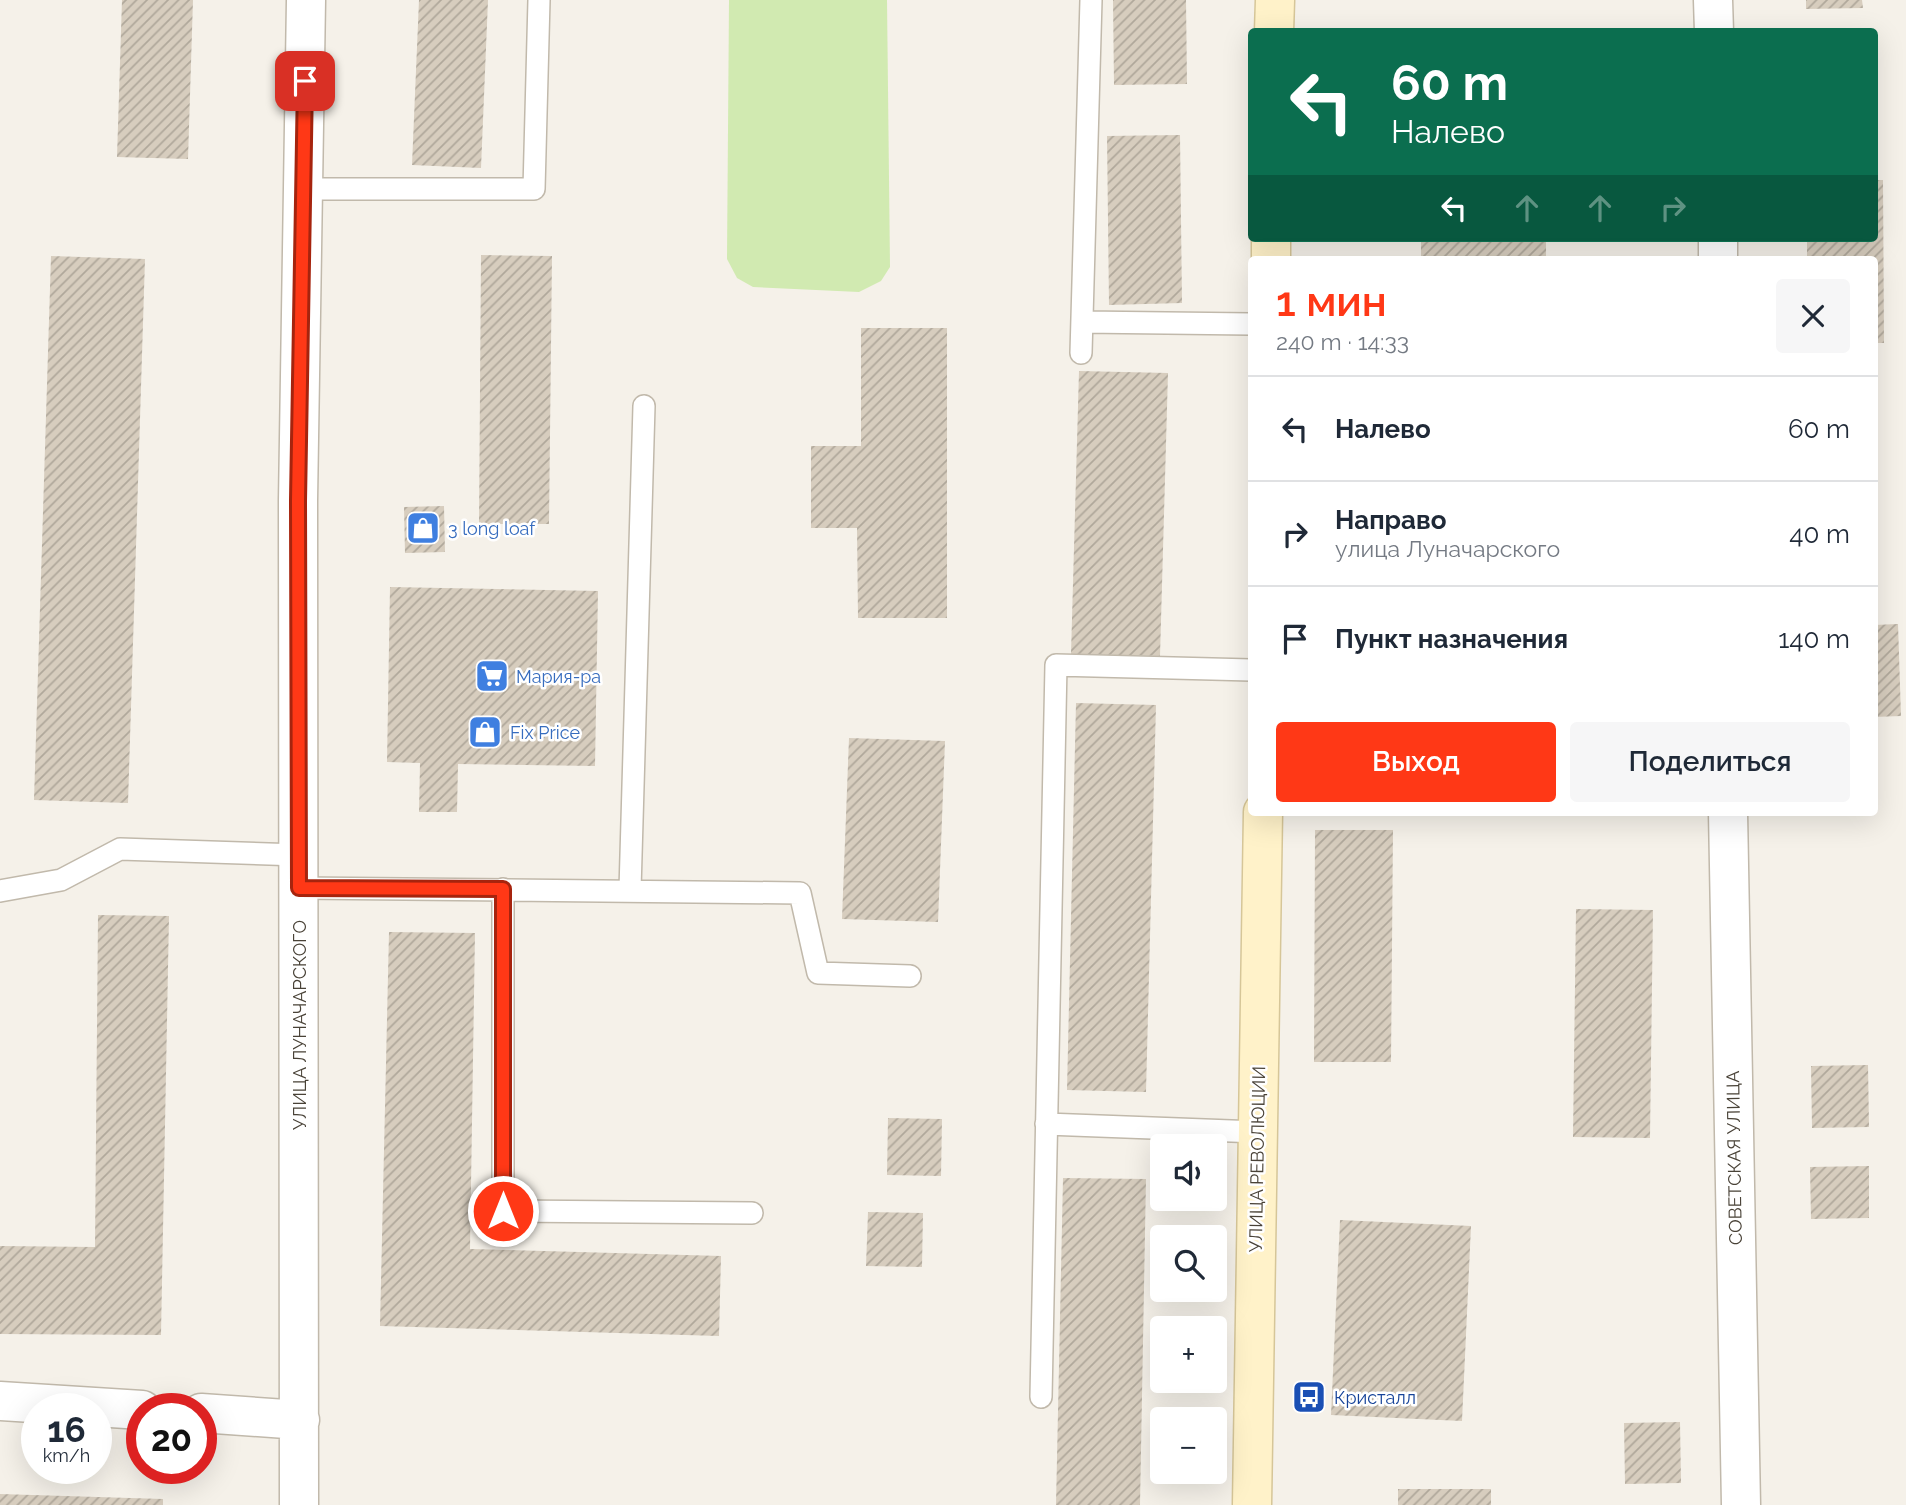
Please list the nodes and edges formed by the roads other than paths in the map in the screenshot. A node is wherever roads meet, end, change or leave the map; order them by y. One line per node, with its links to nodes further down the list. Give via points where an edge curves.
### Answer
1 (306, 0): 8 (street, УЛИЦА ЛУНАЧАРСКОГО)
2 (539, 0): 8 (lane, via 534,189)
3 (1091, 0): 9 (lane)
4 (1275, 0): 6 (street)
5 (1713, 0): 7 (street)
6 (1275, 28)
7 (1714, 28)
8 (303, 189): 16 (street, УЛИЦА ЛУНАЧАРСКОГО)
9 (1083, 322): 10 (lane); 11 (lane)
10 (1248, 324)
11 (1081, 353)
12 (643, 405): 18 (lane)
13 (1248, 670): 21 (lane, via 1056,665)
14 (1263, 816): 22 (street, УЛИЦА РЕВОЛЮЦИИ)
15 (1728, 816): 31 (street, СОВЕТСКАЯ УЛИЦА)
16 (299, 872): 17 (lane); 19 (lane, via 120,849 61,880); 28 (street, УЛИЦА ЛУНАЧАРСКОГО)
17 (503, 889): 18 (lane); 23 (lane, via 503,1211)
18 (630, 890): 20 (lane, via 800,893 818,973)
19 (0, 891)
20 (909, 976)
21 (1046, 1124): 22 (lane); 24 (lane)
22 (1258, 1132): 30 (street, УЛИЦА РЕВОЛЮЦИИ)
23 (752, 1213)
24 (1041, 1397)
25 (0, 1401): 26 (street)
26 (126, 1409)
27 (217, 1414): 28 (street)
28 (300, 1420): 29 (street, УЛИЦА ЛУНАЧАРСКОГО)
29 (299, 1505)
30 (1252, 1505)
31 (1741, 1505)

